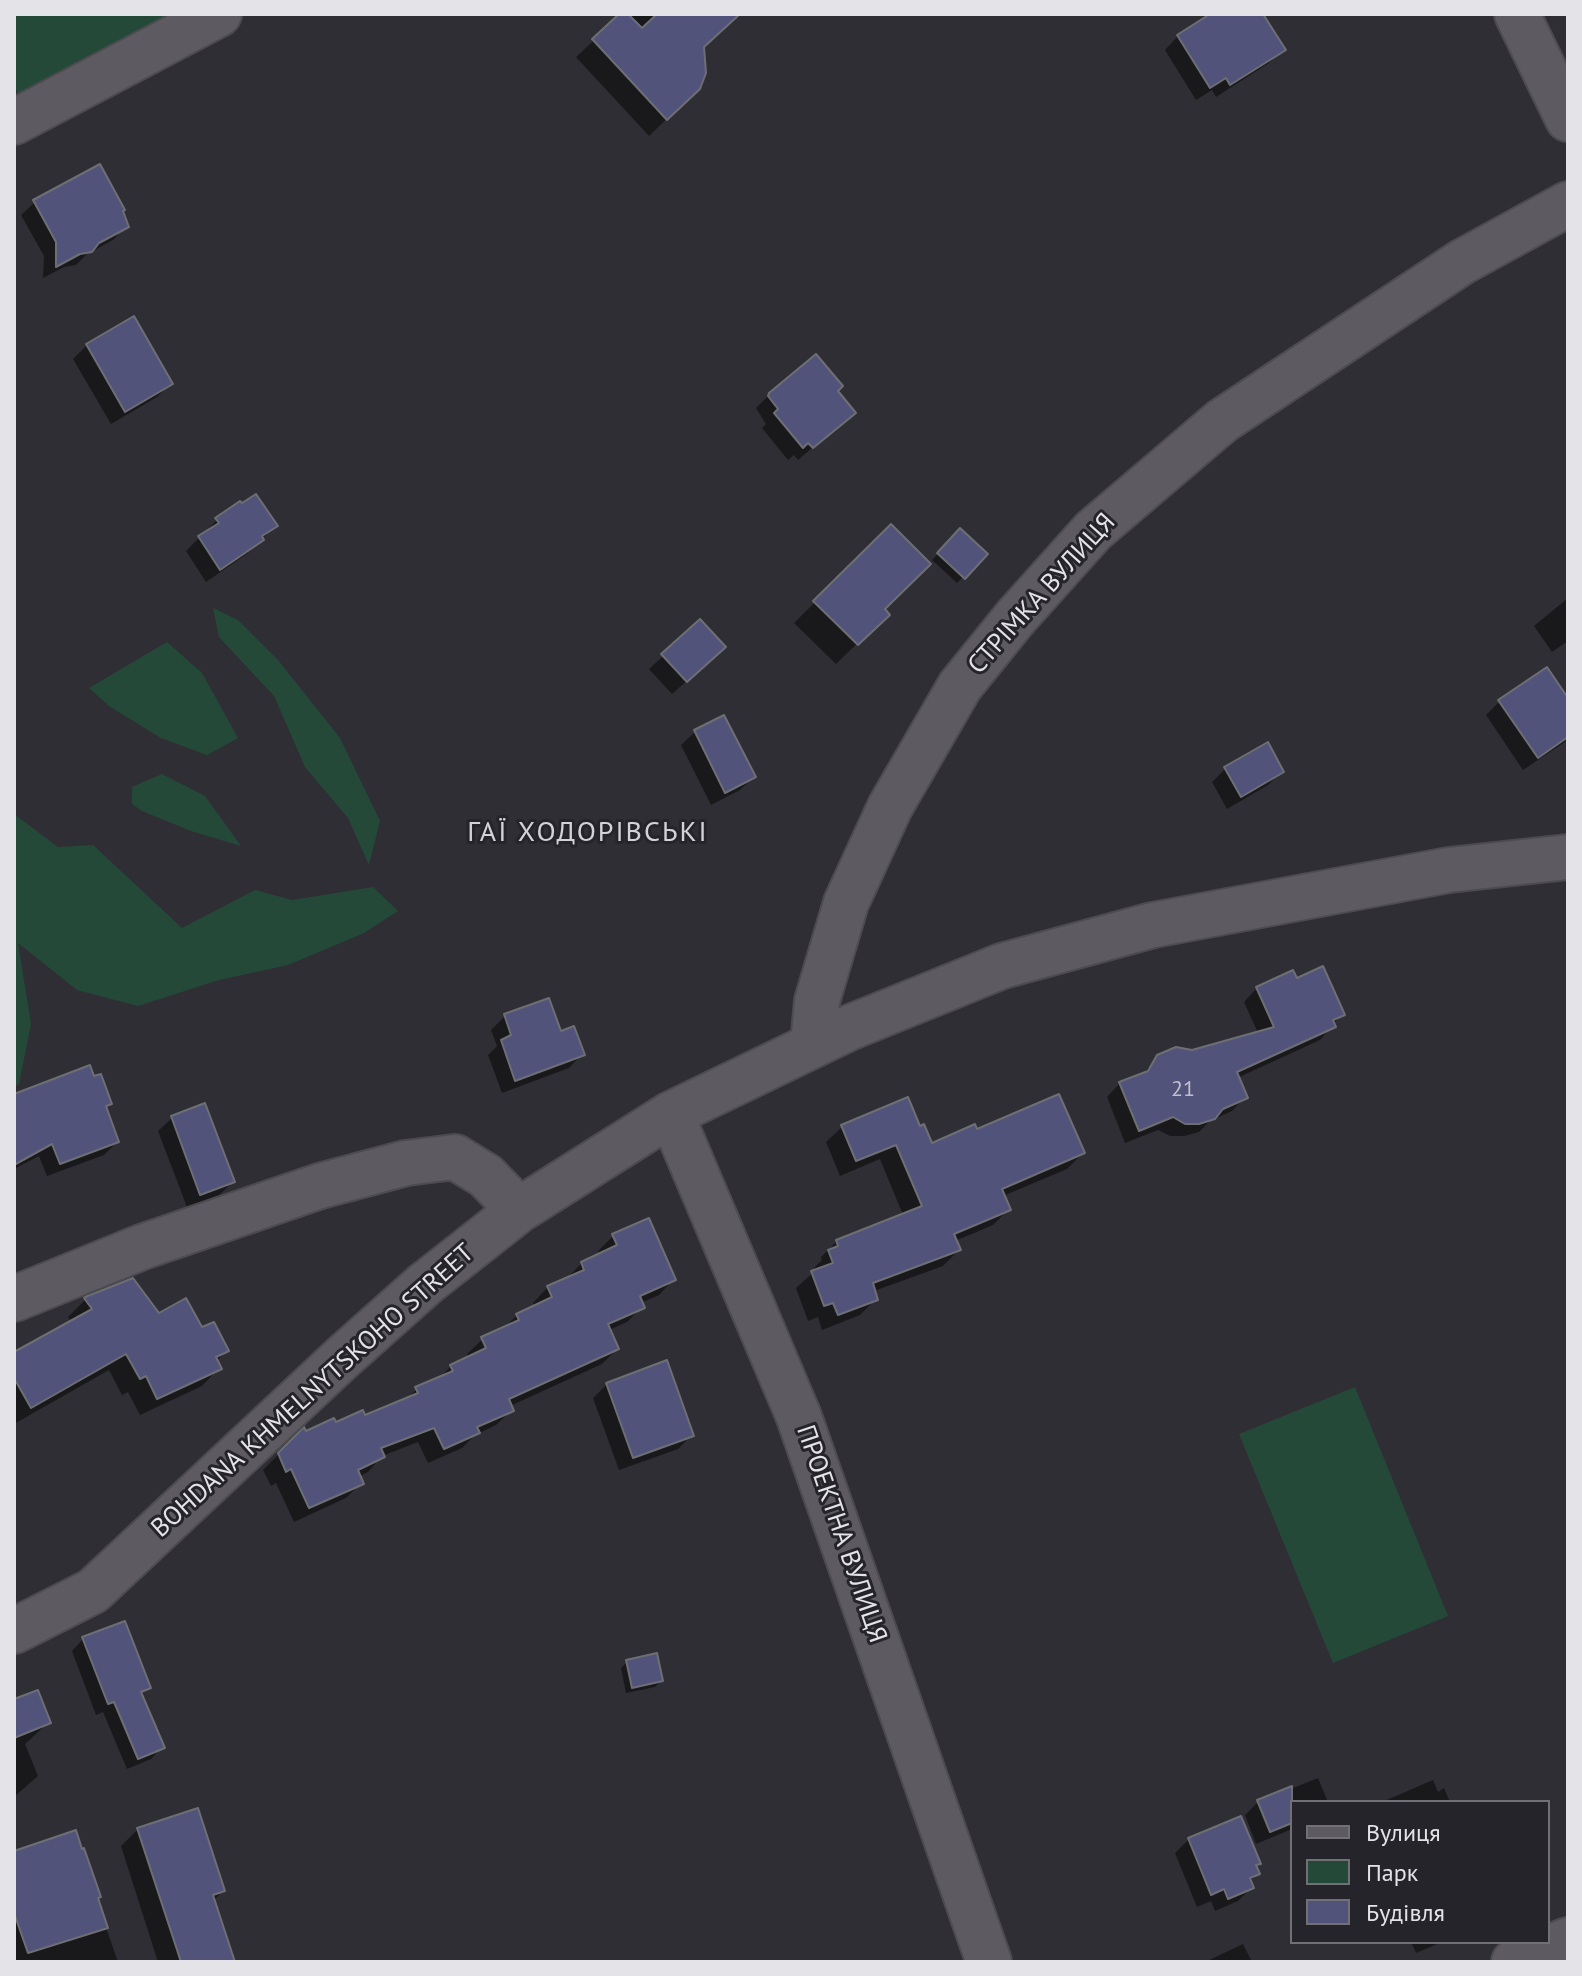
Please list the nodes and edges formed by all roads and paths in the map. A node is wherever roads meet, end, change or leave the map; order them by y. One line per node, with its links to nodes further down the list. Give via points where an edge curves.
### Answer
1 (219, 14): 4 (street)
2 (1517, 14): 3 (street)
3 (1568, 119)
4 (14, 122)
5 (1568, 204): 7 (street, СТРІМКА ВУЛИЦЯ, via 1462,262 1222,421 1093,531 960,686 890,807 846,903 817,1001)
6 (1568, 857): 7 (street, BOHDANA KHMELNYTSKOHO STREET, via 1449,870 1153,925 1002,966)
7 (813, 1045): 8 (street, BOHDANA KHMELNYTSKOHO STREET)
8 (671, 1114): 9 (street, BOHDANA KHMELNYTSKOHO STREET); 13 (street, ПРОЕКТНА ВУЛИЦЯ, via 799,1417)
9 (519, 1210): 10 (street, via 486,1176 455,1157 406,1163 320,1186 157,1242); 11 (street, BOHDANA KHMELNYTSKOHO STREET, via 413,1295 93,1591)
10 (14, 1299)
11 (14, 1631)
12 (1568, 1940): 14 (street)
13 (989, 1962)
14 (1514, 1962)

